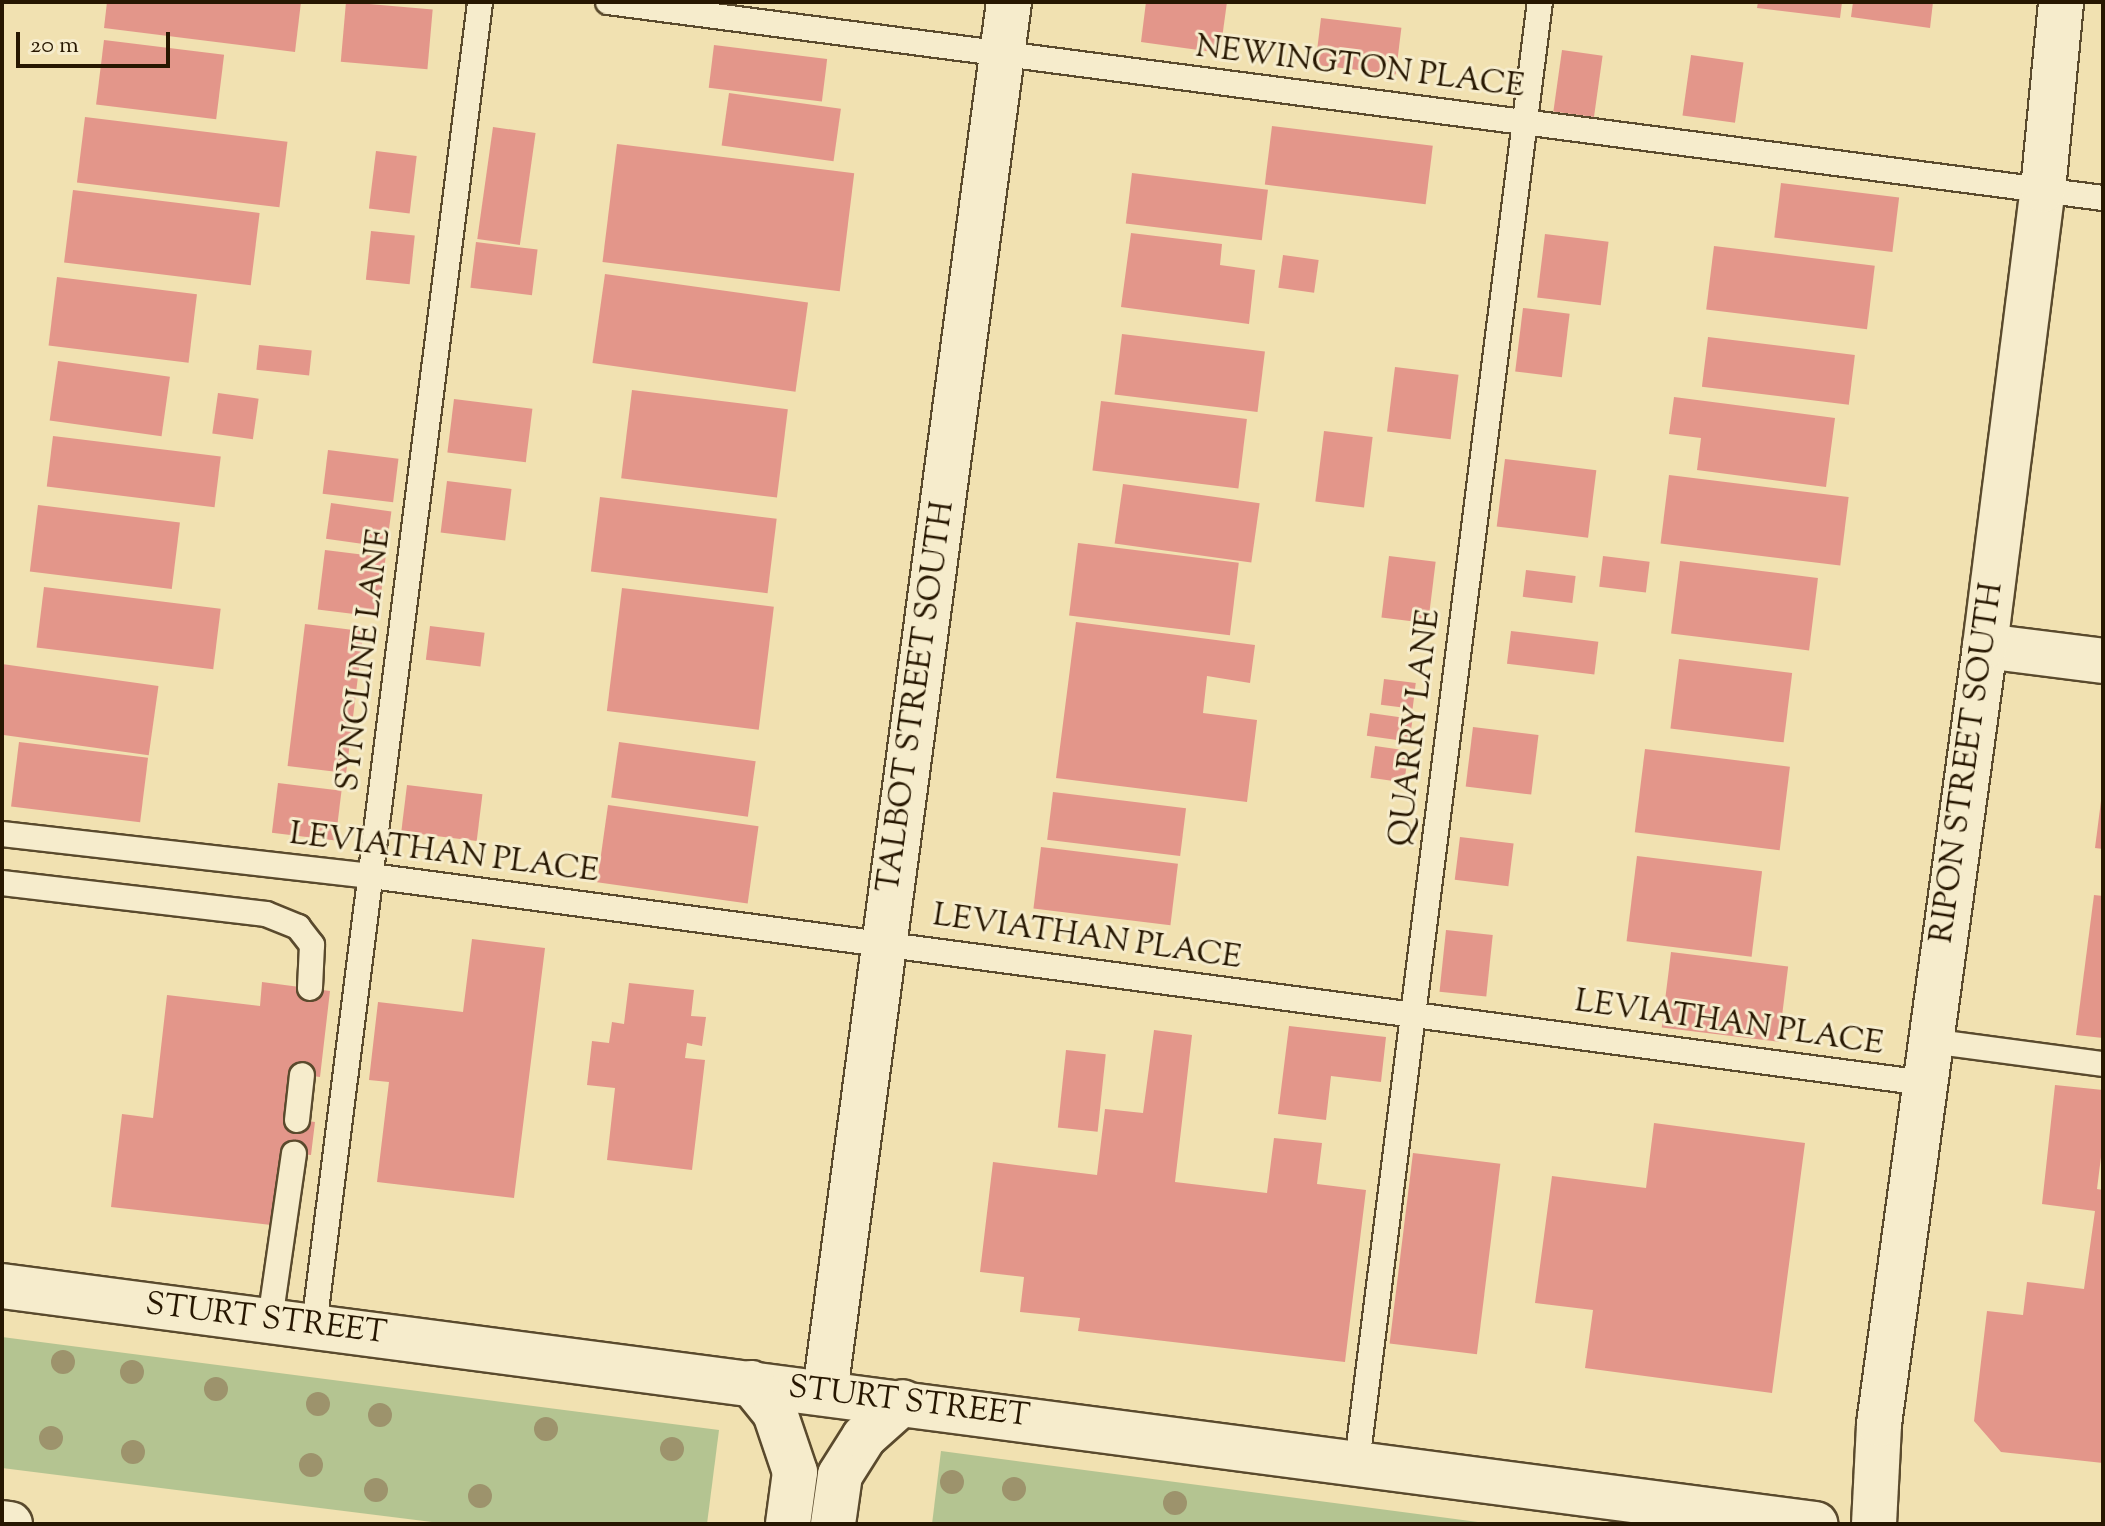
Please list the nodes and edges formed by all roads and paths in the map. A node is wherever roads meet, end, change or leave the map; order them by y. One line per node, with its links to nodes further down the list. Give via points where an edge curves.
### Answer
1 (480, 2): 13 (lane, SYNCLINE LANE)
2 (608, 2): 6 (lane, NEWINGTON PLACE)
3 (1009, 2): 6 (street, TALBOT STREET SOUTH)
4 (1540, 2): 7 (lane, QUARRY LANE)
5 (2061, 2): 8 (street, RIPON STREET SOUTH)
6 (1003, 54): 7 (lane, NEWINGTON PLACE); 15 (street, TALBOT STREET SOUTH)
7 (1525, 122): 8 (lane, NEWINGTON PLACE); 17 (lane, QUARRY LANE)
8 (2043, 190): 9 (lane, NEWINGTON PLACE); 10 (street, RIPON STREET SOUTH)
9 (2103, 198)
10 (1985, 646): 11 (street); 18 (street, RIPON STREET SOUTH)
11 (2103, 661)
12 (2, 834): 13 (lane, LEVIATHAN PLACE)
13 (371, 876): 15 (lane, LEVIATHAN PLACE); 25 (lane, SYNCLINE LANE)
14 (2, 883): 16 (lane, via 266,914 298,927 312,945)
15 (884, 943): 17 (lane, LEVIATHAN PLACE); 27 (street, TALBOT STREET SOUTH)
16 (310, 988)
17 (1412, 1014): 18 (lane, LEVIATHAN PLACE); 29 (lane, QUARRY LANE)
18 (1927, 1062): 19 (lane, LEVIATHAN PLACE); 35 (street, RIPON STREET SOUTH, via 1879,1424)
19 (2103, 1064)
20 (302, 1075): 21 (lane)
21 (297, 1120)
22 (294, 1154): 24 (lane)
23 (2, 1286): 24 (street, STURT STREET)
24 (270, 1320): 25 (street, STURT STREET)
25 (314, 1326): 26 (street, STURT STREET)
26 (751, 1383): 27 (street, STURT STREET); 32 (street, via 775,1413 795,1472)
27 (825, 1392): 28 (street, STURT STREET)
28 (903, 1402): 29 (street, STURT STREET); 33 (street, via 864,1437 840,1475)
29 (1357, 1462): 34 (street, STURT STREET)
30 (2, 1523): 31 (street)
31 (10, 1524)
32 (788, 1524)
33 (833, 1524)
34 (1815, 1524)
35 (1874, 1524)

